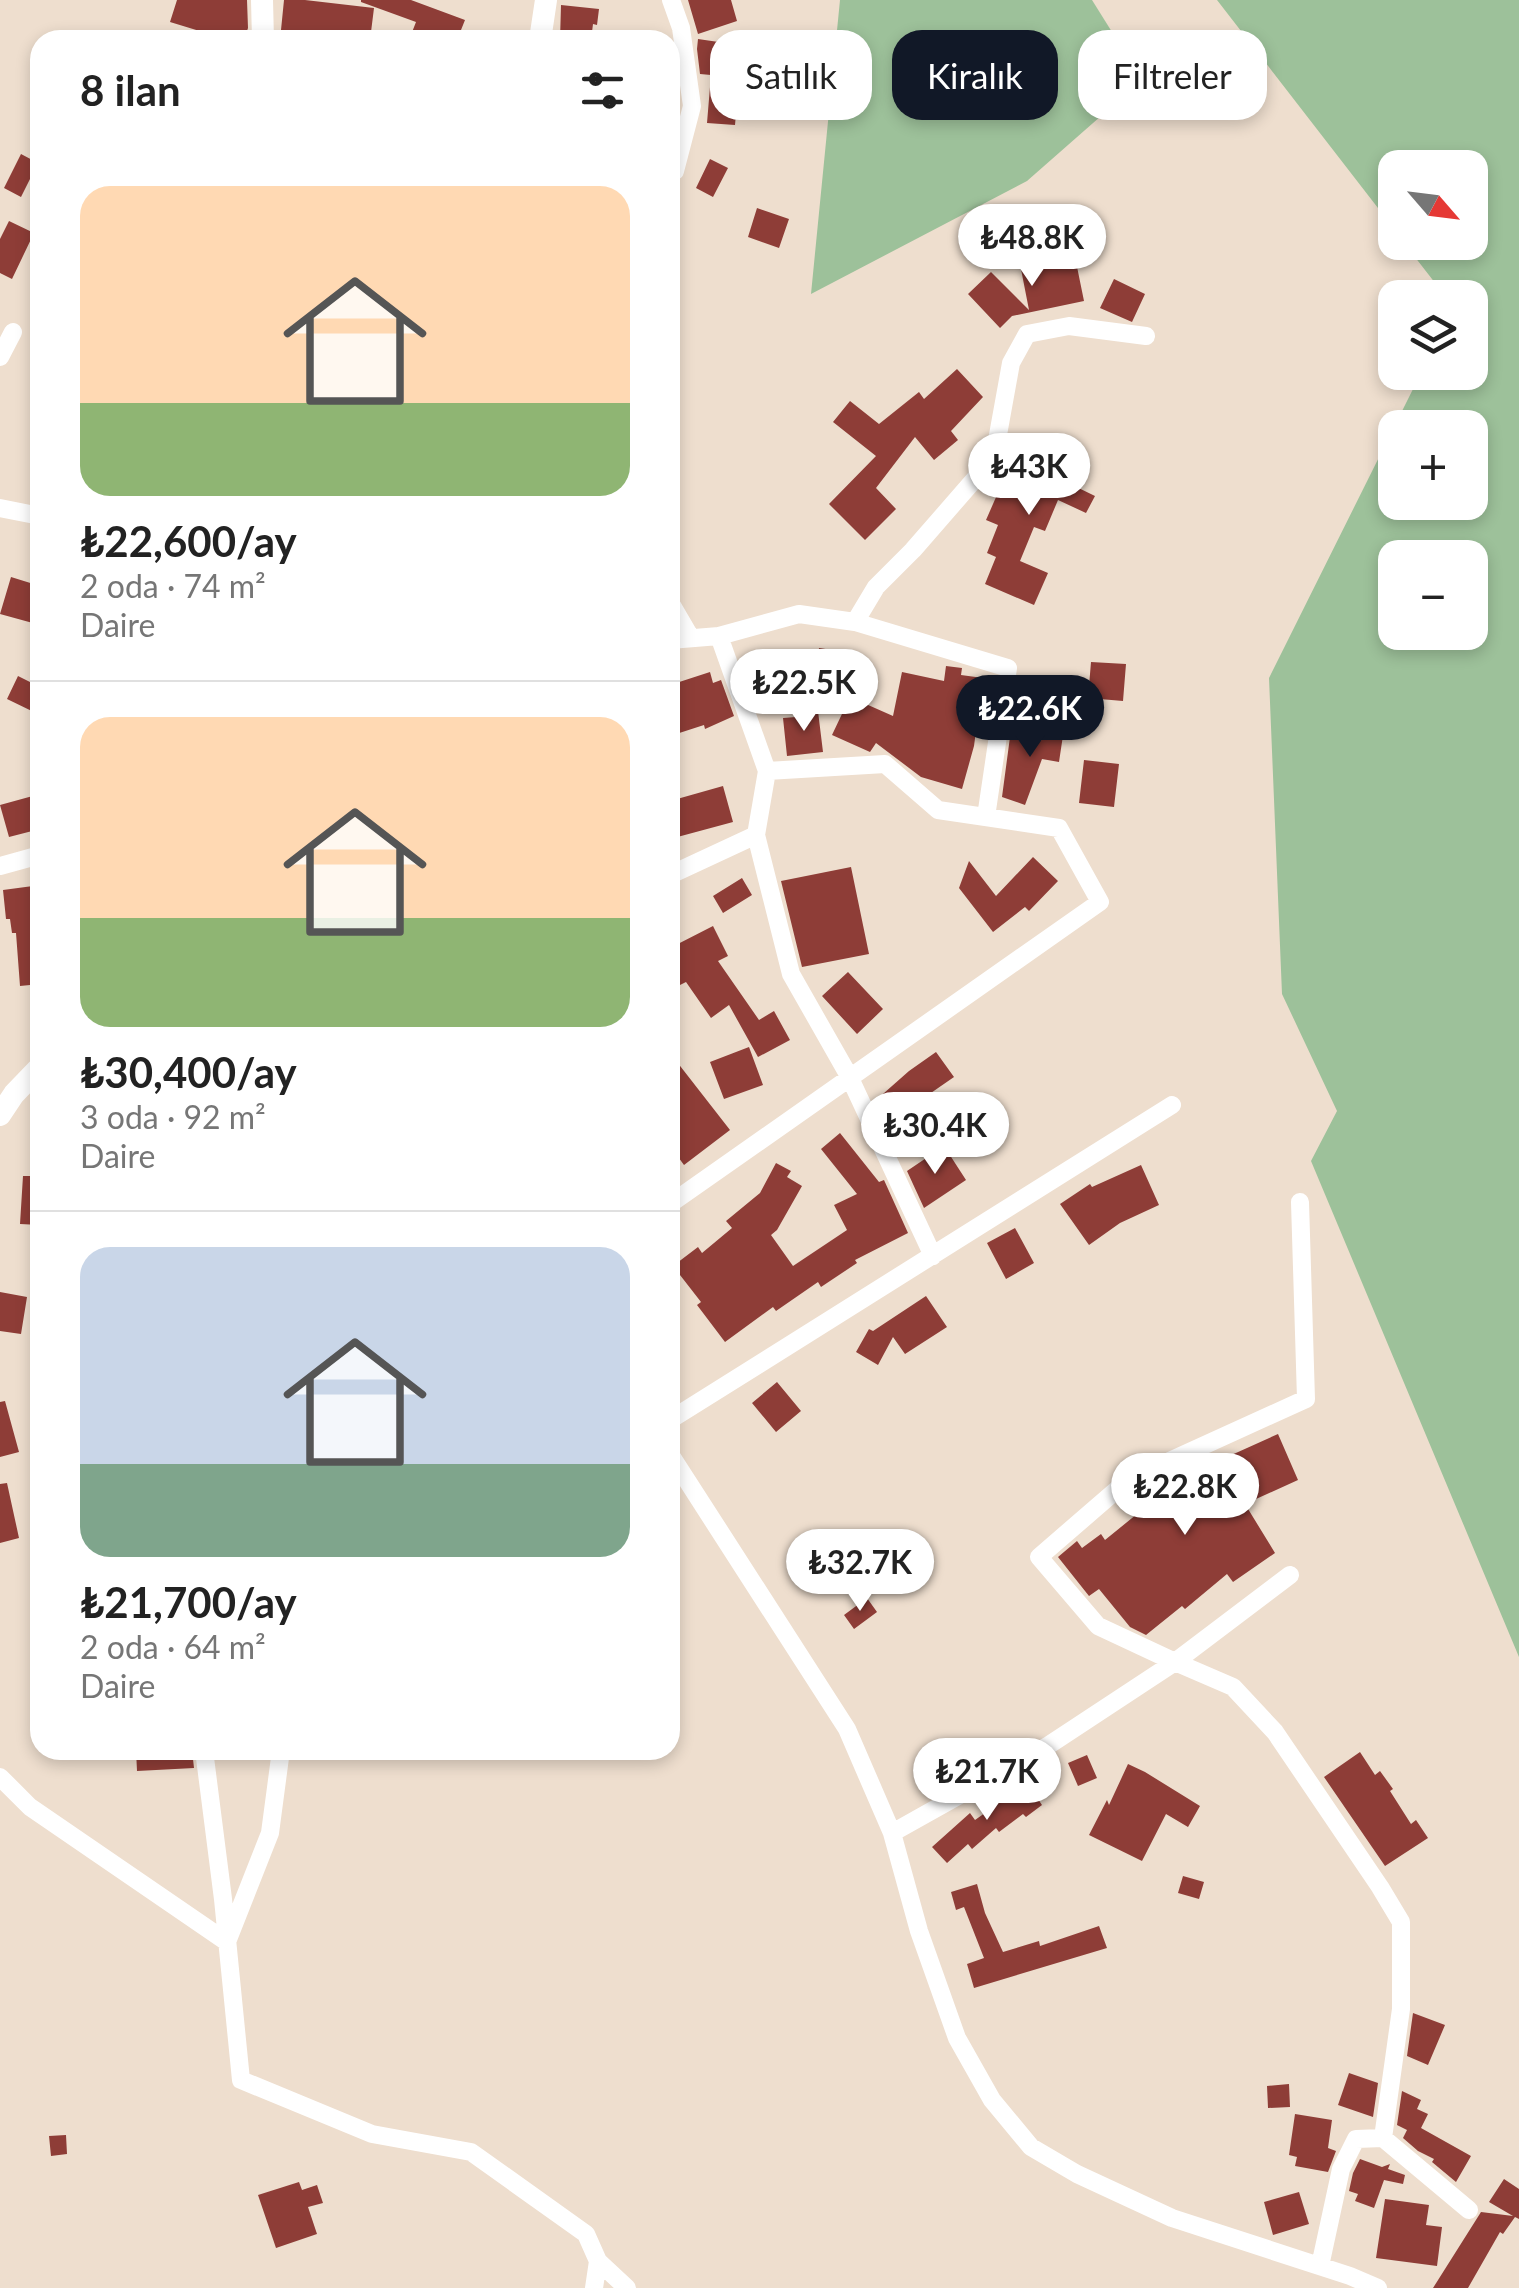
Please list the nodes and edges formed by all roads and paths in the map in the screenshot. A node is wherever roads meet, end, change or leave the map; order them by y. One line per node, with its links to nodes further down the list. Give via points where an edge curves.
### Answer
1 (262, 0): 4 (street)
2 (546, 0): 5 (street)
3 (671, 0): 6 (street, via 682,28 692,106)
4 (263, 30)
5 (542, 30)
6 (680, 151)
7 (13, 332): 9 (street)
8 (1146, 336): 13 (street, via 1069,326 1027,334 1011,363 994,456 876,587)
9 (0, 357)
10 (0, 508): 11 (street)
11 (30, 514)
12 (680, 620): 15 (street)
13 (855, 622): 14 (street, via 799,614); 18 (street, via 1008,668)
14 (719, 636): 15 (street); 17 (street)
15 (690, 638): 16 (street)
16 (680, 639)
17 (767, 771): 18 (street, via 885,764 938,810); 19 (street)
18 (986, 817): 23 (street, via 1059,828 1100,902)
19 (756, 835): 22 (street); 23 (street, via 790,974)
20 (30, 858): 21 (street)
21 (0, 866)
22 (680, 870)
23 (849, 1076): 27 (street); 29 (street)
24 (30, 1077): 26 (street)
25 (1172, 1105): 29 (street)
26 (0, 1116)
27 (680, 1197)
28 (1300, 1202): 33 (street, via 1306,1399 1128,1480 1039,1557 1098,1626)
29 (932, 1256): 30 (street)
30 (680, 1414)
31 (680, 1470): 37 (street, via 846,1729)
32 (1290, 1575): 33 (street)
33 (1175, 1662): 37 (street, via 1049,1745); 39 (street, via 1232,1687 1275,1732 1401,1922 1401,2009)
34 (205, 1760): 38 (street)
35 (279, 1760): 38 (street, via 270,1833)
36 (0, 1778): 38 (street, via 30,1806)
37 (892, 1832): 42 (street, via 957,2038 992,2100 1031,2147 1172,2218)
38 (227, 1942): 41 (street, via 241,2080 372,2134 471,2152 586,2234)
39 (1383, 2138): 40 (street); 42 (street, via 1356,2138 1341,2169)
40 (1469, 2210)
41 (598, 2261): 43 (street); 44 (street)
42 (1320, 2266): 45 (street)
43 (594, 2288)
44 (626, 2288)
45 (1378, 2288)

